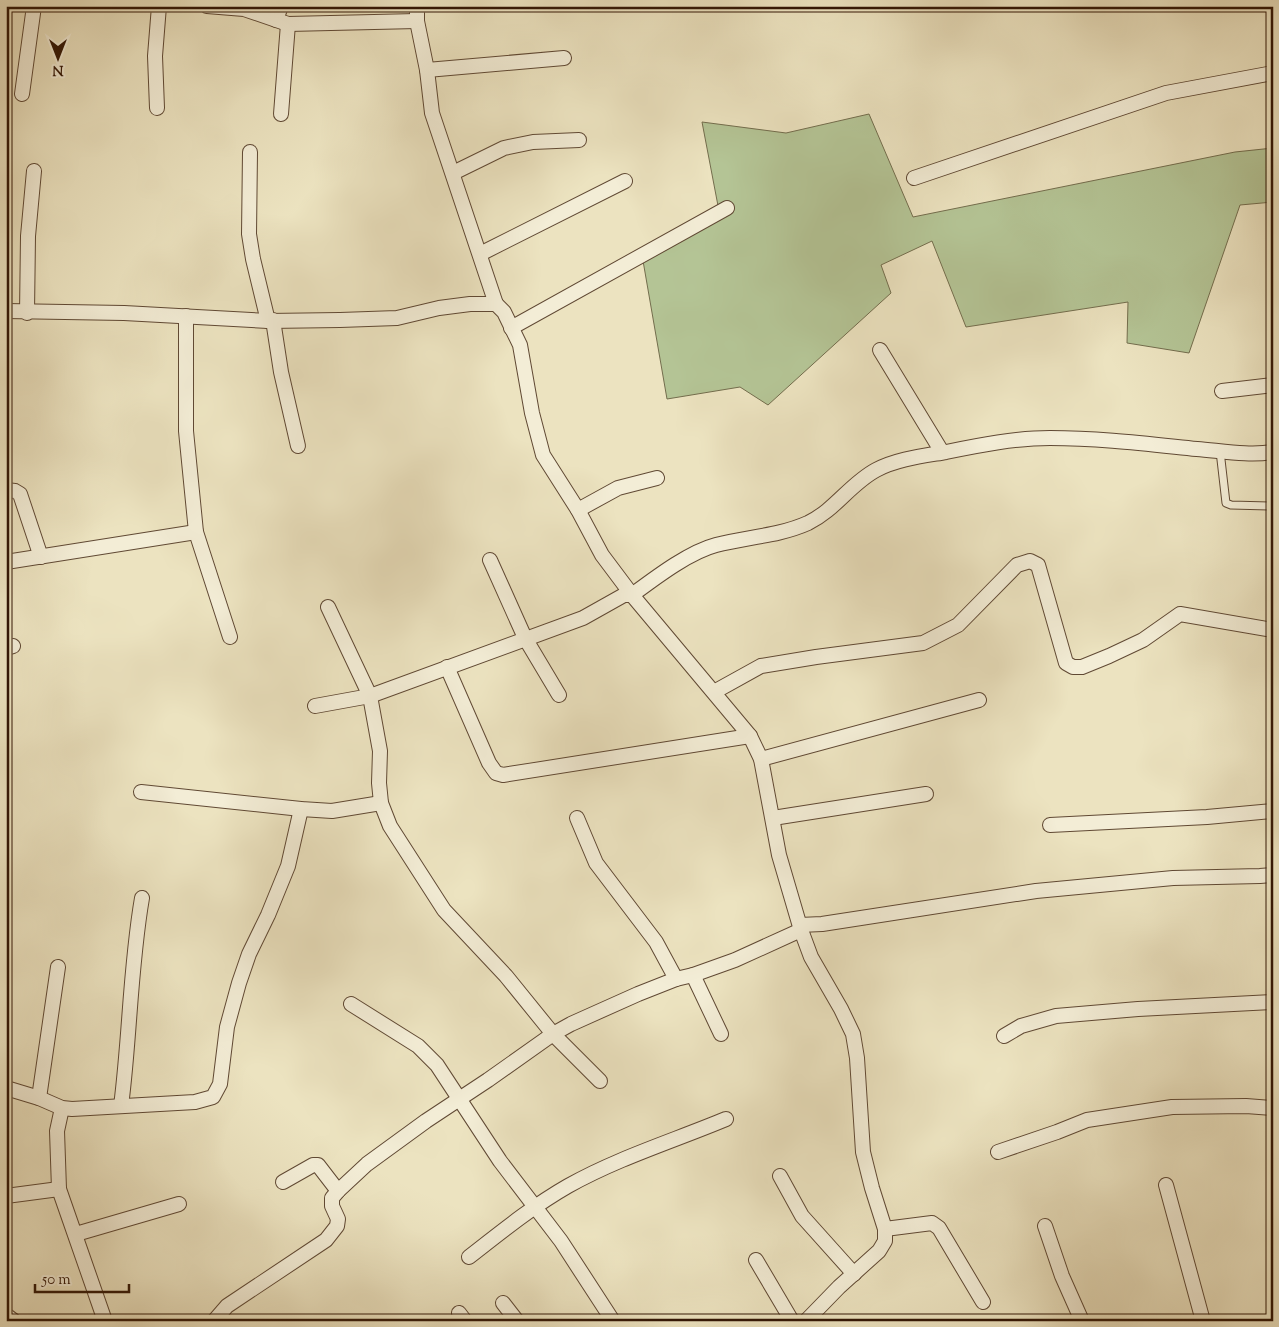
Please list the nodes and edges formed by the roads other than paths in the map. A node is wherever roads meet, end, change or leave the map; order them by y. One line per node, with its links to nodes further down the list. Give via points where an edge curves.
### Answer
1 (34, 6): 11 (street)
2 (159, 6): 12 (street, via 154,56)
3 (207, 6): 7 (street, via 244,9)
4 (281, 6): 7 (street)
5 (417, 6): 6 (street)
6 (417, 21): 7 (street); 9 (street)
7 (282, 22): 13 (street)
8 (564, 58): 9 (street)
9 (428, 70): 17 (street, via 432,113)
10 (1268, 73): 18 (street, via 1166,93)
11 (22, 94)
12 (157, 108)
13 (281, 114)
14 (579, 140): 17 (street, via 533,142 504,148)
15 (250, 152): 26 (street, via 249,234)
16 (34, 171): 24 (street, via 28,236)
17 (454, 173): 21 (street)
18 (914, 178)
19 (625, 181): 21 (street)
20 (727, 208): 27 (street)
21 (480, 254): 22 (street)
22 (496, 304): 26 (street, via 454,306 397,318); 27 (street, via 504,312)
23 (6, 311): 24 (street)
24 (27, 313): 25 (street)
25 (186, 316): 26 (street); 39 (street, via 186,431)
26 (270, 320): 31 (street)
27 (511, 328): 38 (street, via 520,345 543,454)
28 (880, 350): 33 (street)
29 (1273, 385): 30 (street)
30 (1222, 391)
31 (298, 446)
32 (1220, 451): 33 (street, via 1100,438 1048,438); 34 (street); 37 (lane, via 1226,503)
33 (942, 452): 43 (street, via 878,469 856,483 831,509 808,523 715,546 683,560)
34 (1273, 452)
35 (657, 478): 38 (street, via 618,488)
36 (6, 490): 40 (street, via 20,494)
37 (1268, 506)
38 (578, 510): 43 (street, via 602,555)
39 (196, 532): 40 (street); 46 (street)
40 (41, 557): 42 (street)
41 (490, 560): 47 (street)
42 (6, 562)
43 (632, 595): 47 (street, via 624,594 583,618); 49 (street)
44 (328, 607): 51 (street)
45 (1273, 630): 49 (street, via 1180,614 1134,644 1074,667 1066,663 1038,565 1030,561 1017,565 958,625 923,643 761,666)
46 (230, 637)
47 (525, 638): 48 (street); 50 (street)
48 (447, 666): 51 (street); 54 (street, via 489,762 496,772 503,775)
49 (714, 692): 54 (street)
50 (558, 694)
51 (370, 696): 53 (street); 58 (street, via 380,751)
52 (979, 700): 55 (street)
53 (315, 706)
54 (750, 736): 55 (street)
55 (761, 759): 62 (street)
56 (141, 792): 59 (street)
57 (926, 794): 62 (street)
58 (381, 803): 59 (street, via 332,811); 72 (street, via 404,850 444,910 506,976)
59 (302, 809): 79 (street, via 288,866 239,983 227,1027 220,1084 213,1097 195,1102)
60 (1273, 811): 63 (street)
61 (577, 818): 69 (street, via 596,863 656,942)
62 (773, 818): 66 (street, via 779,855)
63 (1050, 824)
64 (1273, 875): 66 (street, via 1173,878 1036,891)
65 (142, 898): 79 (street, via 132,960)
66 (800, 927): 68 (street, via 735,960); 93 (street, via 811,957 853,1034 858,1058 863,1152)
67 (58, 967): 77 (street)
68 (693, 975): 69 (street); 73 (street)
69 (676, 979): 72 (street)
70 (1273, 1002): 74 (street, via 1056,1016 1021,1026)
71 (351, 1004): 78 (street, via 418,1046 437,1065)
72 (553, 1034): 75 (street); 78 (street)
73 (721, 1034)
74 (1004, 1036)
75 (600, 1081)
76 (6, 1088): 77 (street)
77 (39, 1098): 80 (street)
78 (460, 1098): 88 (street, via 367,1164); 91 (street, via 500,1161)
79 (122, 1106): 80 (street)
80 (62, 1108): 87 (street, via 57,1131)
81 (1273, 1108): 83 (street, via 1172,1108 1087,1120)
82 (726, 1119): 91 (street, via 609,1166)
83 (998, 1152)
84 (780, 1176): 97 (street, via 802,1216)
85 (284, 1182): 88 (street, via 318,1165)
86 (1166, 1185): 109 (street)
87 (59, 1189): 89 (street); 94 (street)
88 (338, 1190): 104 (street, via 332,1198 337,1226 326,1240 227,1306)
89 (6, 1196)
90 (179, 1204): 94 (street)
91 (535, 1206): 95 (street); 105 (street, via 562,1241)
92 (1045, 1226): 108 (street)
93 (885, 1229): 97 (street, via 885,1241 879,1251); 98 (street, via 932,1223 939,1228)
94 (76, 1234): 103 (street)
95 (469, 1257)
96 (756, 1260): 106 (street)
97 (854, 1274): 107 (street)
98 (983, 1302)
99 (503, 1303): 101 (street)
100 (6, 1315): 102 (street)
101 (513, 1320)
102 (14, 1321)
103 (105, 1321)
104 (214, 1321)
105 (613, 1321)
106 (792, 1321)
107 (806, 1321)
108 (1082, 1321)
109 (1202, 1321)

